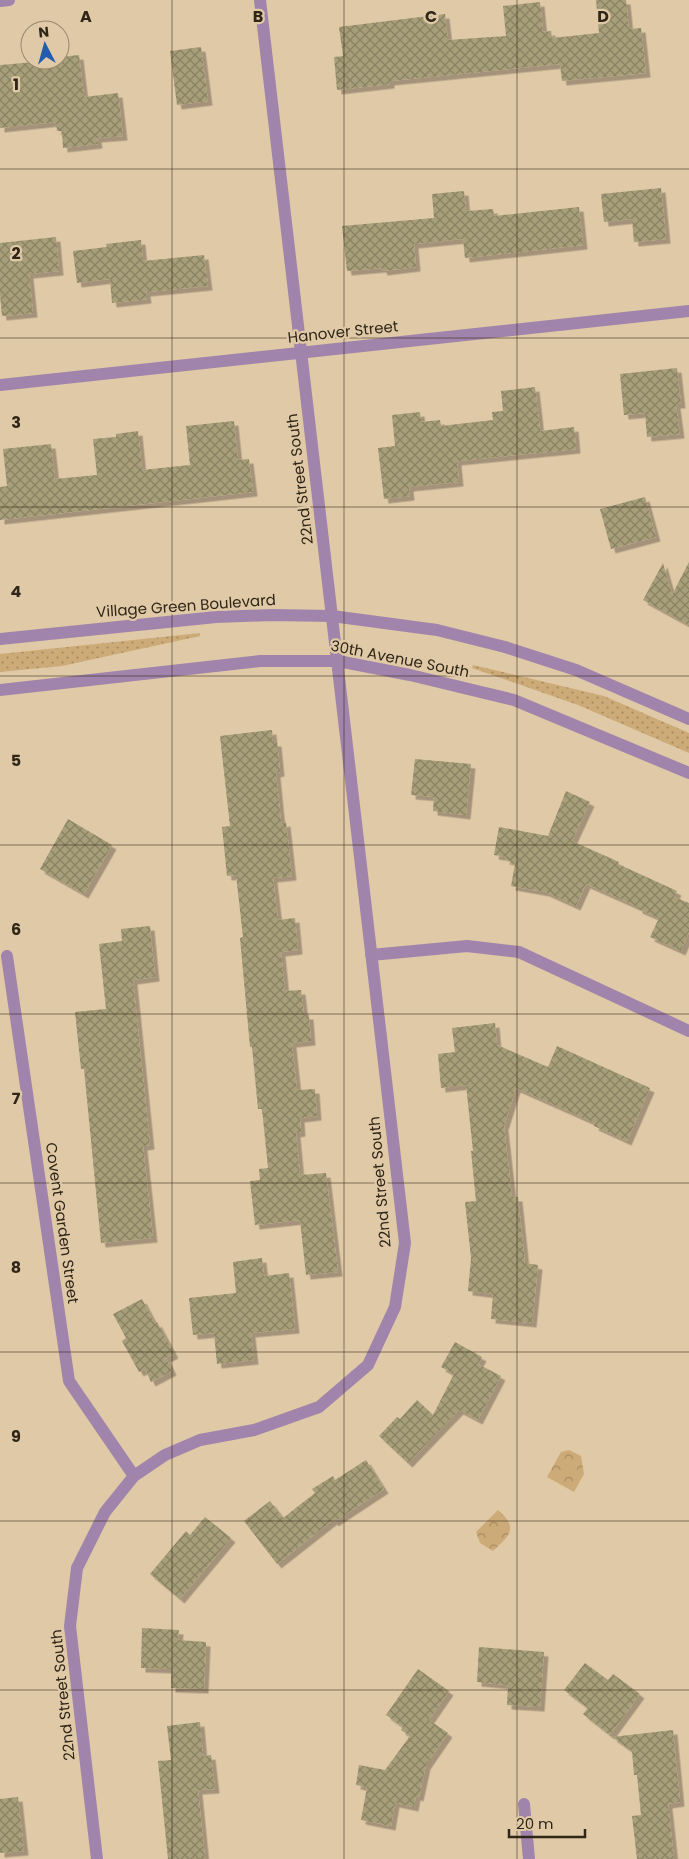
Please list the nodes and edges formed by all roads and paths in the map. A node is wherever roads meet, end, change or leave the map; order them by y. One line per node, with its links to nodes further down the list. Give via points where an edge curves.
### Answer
1 (9, 0): 3 (street)
2 (260, 0): 5 (street, 22nd Street South)
3 (0, 1)
4 (689, 311): 5 (street, Hanover Street)
5 (302, 353): 6 (street, Hanover Street); 7 (street, 22nd Street South)
6 (0, 386)
7 (332, 616): 8 (street, Village Green Boulevard, via 216,617); 9 (street, 22nd Street South); 11 (street, Village Green Boulevard, via 436,630 505,647 576,670)
8 (0, 639)
9 (338, 661): 10 (street, 30th Avenue South, via 260,661); 12 (street, 30th Avenue South, via 514,700); 13 (street, 22nd Street South)
10 (0, 690)
11 (689, 719)
12 (689, 773)
13 (371, 955): 15 (street, via 467,946 519,952); 16 (street, 22nd Street South, via 405,1243 395,1307 368,1365 319,1407 254,1430 200,1440 165,1455)
14 (7, 956): 16 (street, Covent Garden Street, via 69,1381)
15 (689, 1031)
16 (134, 1476): 18 (street, 22nd Street South, via 105,1512 77,1568 70,1626)
17 (524, 1804): 19 (street)
18 (97, 1859)
19 (529, 1859)

